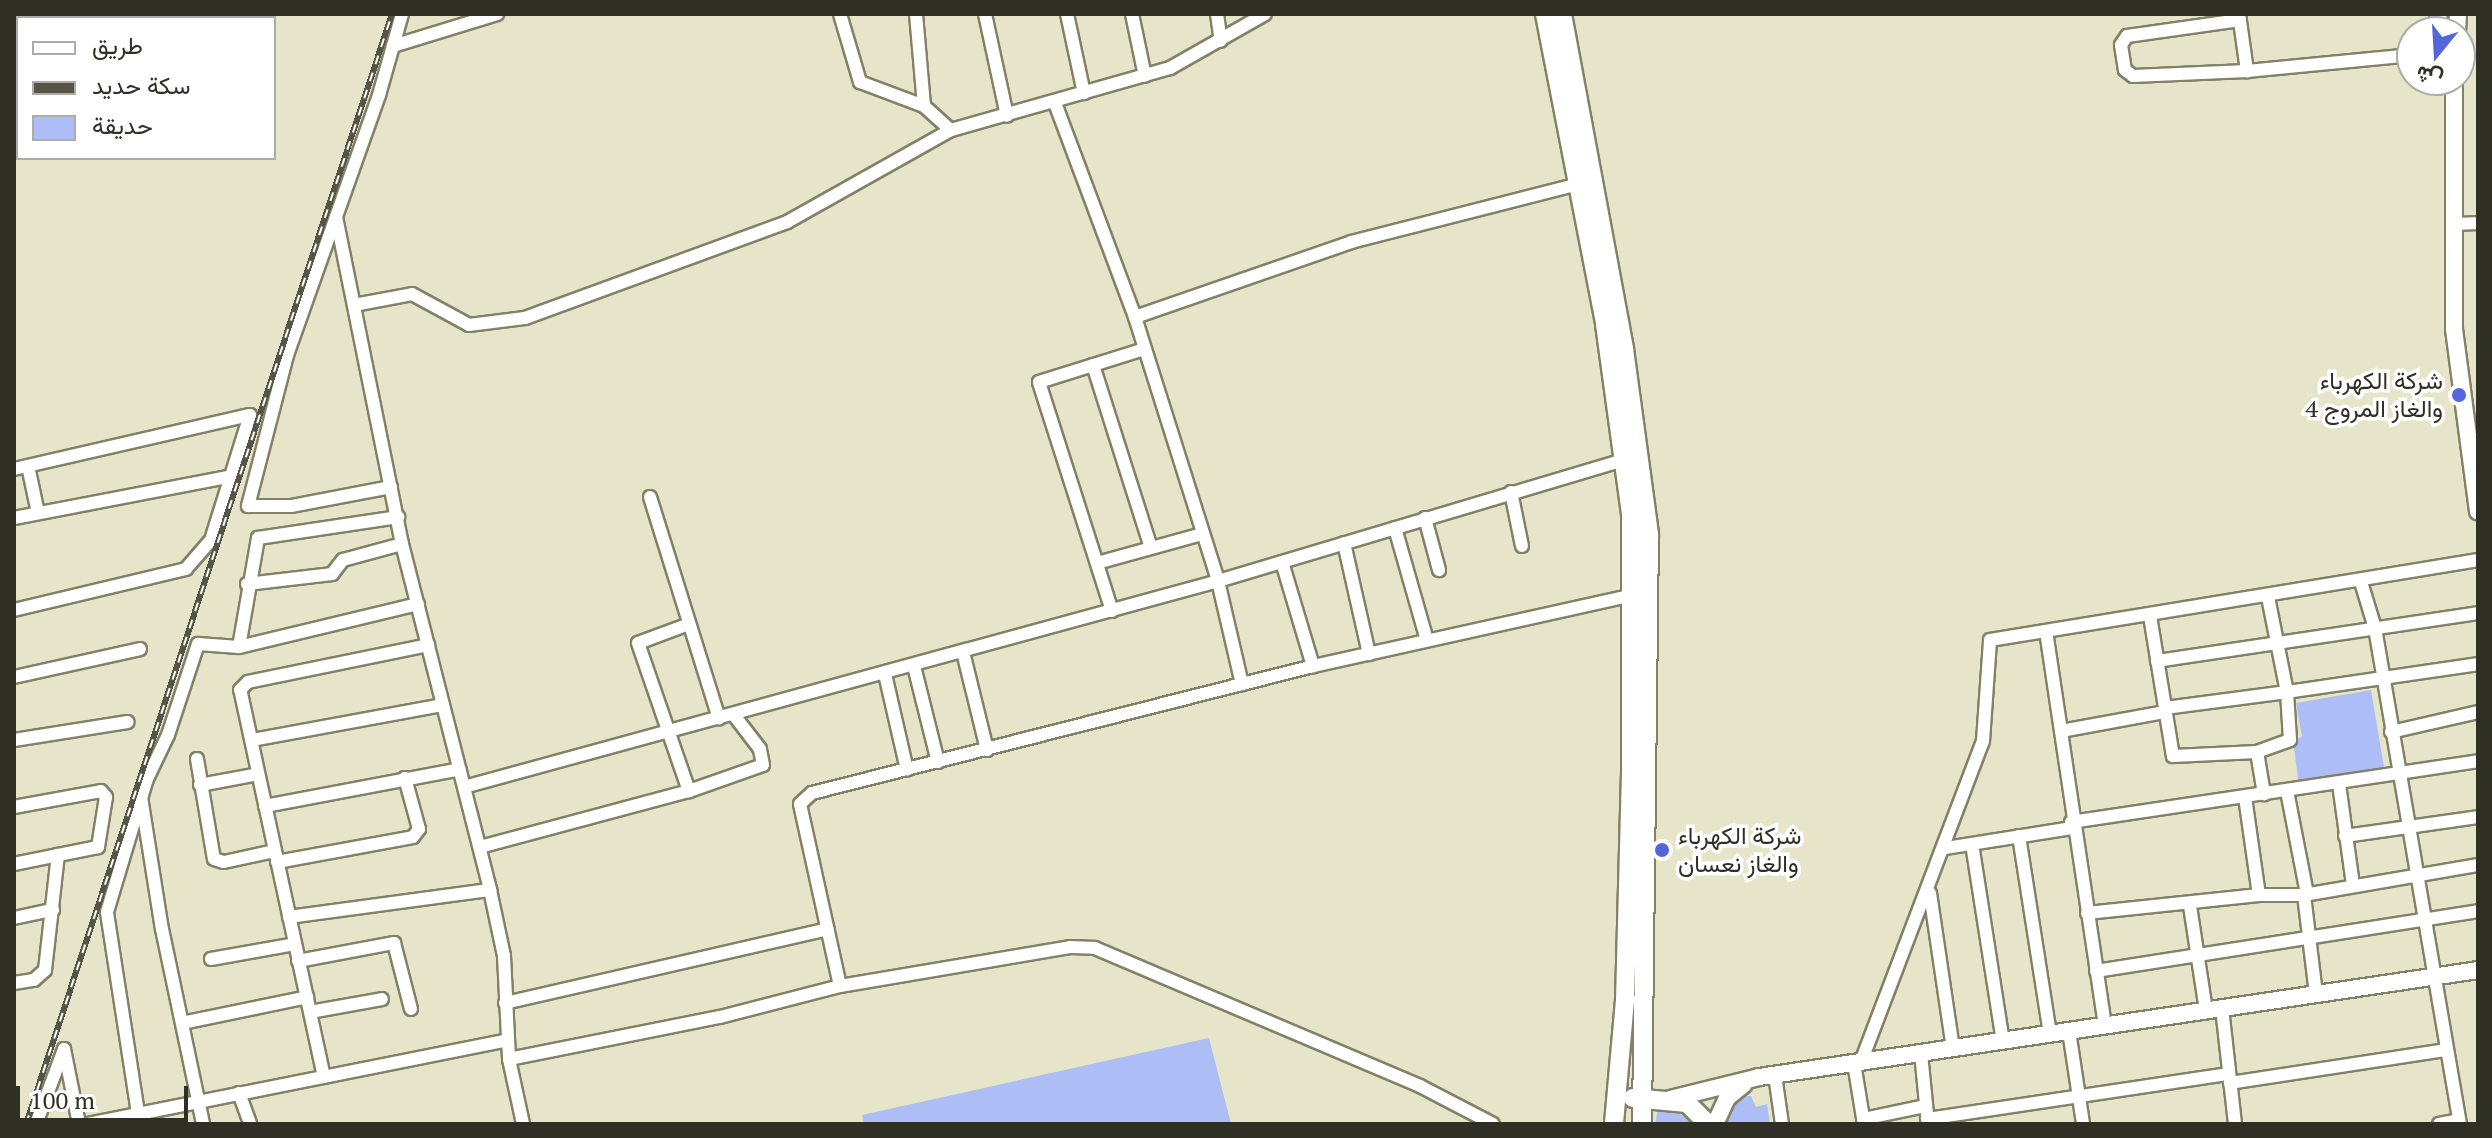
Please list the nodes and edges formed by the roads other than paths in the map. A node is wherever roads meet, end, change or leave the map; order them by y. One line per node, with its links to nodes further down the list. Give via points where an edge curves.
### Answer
1 (402, 14): 14 (street)
2 (497, 14): 14 (street)
3 (840, 14): 22 (street, via 860,82)
4 (916, 14): 22 (street)
5 (985, 14): 23 (street)
6 (1067, 14): 18 (street)
7 (1132, 14): 17 (street)
8 (1217, 14): 13 (street)
9 (1265, 14): 13 (street)
10 (1545, 14): 26 (main road)
11 (1562, 14): 174 (main road, via 1624,349 1648,521)
12 (2240, 17): 16 (street); 16 (street, via 2127,36 2121,45 2125,70 2133,76)
13 (1221, 41): 17 (street)
14 (393, 46): 27 (street)
15 (2396, 57): 16 (street)
16 (2247, 71)
17 (1145, 76): 18 (street)
18 (1084, 93): 21 (street)
19 (2447, 96): 25 (street)
20 (2453, 96): 25 (street)
21 (1055, 103): 23 (street); 31 (street)
22 (924, 106): 24 (street)
23 (1007, 116): 24 (street)
24 (951, 130): 30 (street, via 787,222 525,318 469,325 412,294)
25 (2451, 138): 29 (street)
26 (1578, 184): 31 (street, via 1351,242); 34 (main road)
27 (336, 217): 30 (street); 38 (street, via 287,355 248,506 291,506)
28 (2478, 223): 29 (street)
29 (2453, 224): 41 (street, via 2454,329)
30 (354, 305): 38 (street)
31 (1135, 317): 32 (street)
32 (1144, 349): 33 (street); 47 (street)
33 (1093, 365): 51 (street); 54 (street, via 1039,382)
34 (1626, 459): 39 (street); 59 (main road)
35 (28, 466): 36 (street); 37 (street, via 247,414 251,418); 42 (street)
36 (14, 469)
37 (232, 476): 42 (street); 62 (street, via 211,540 186,569)
38 (391, 487): 43 (street)
39 (1511, 492): 45 (street); 50 (street)
40 (650, 497): 66 (street)
41 (2478, 511)
42 (38, 513): 44 (street)
43 (398, 517): 49 (street); 58 (street, via 264,535 256,543)
44 (14, 518)
45 (1425, 518): 46 (street); 55 (street)
46 (1395, 528): 48 (street); 69 (street)
47 (1202, 534): 51 (street); 56 (street)
48 (1344, 543): 53 (street); 75 (street)
49 (402, 544): 58 (street, via 343,560 332,574); 61 (street)
50 (1522, 546)
51 (1151, 548): 54 (street)
52 (2478, 560): 57 (street)
53 (1282, 562): 56 (street); 79 (street)
54 (1097, 563): 63 (street)
55 (1439, 570)
56 (1218, 581): 63 (street); 83 (street)
57 (2361, 582): 60 (street); 67 (street)
58 (247, 584): 72 (street)
59 (1634, 595): 69 (street); 181 (main road, via 1625,1000)
60 (2268, 597): 65 (street); 70 (street)
61 (418, 604): 71 (street); 72 (street)
62 (14, 610)
63 (1112, 611): 74 (street)
64 (2478, 613): 67 (street)
65 (2150, 616): 68 (street); 76 (street)
66 (689, 624): 89 (street); 92 (street, via 638,643)
67 (2375, 628): 70 (street); 82 (street)
68 (2046, 631): 91 (street); 123 (street, via 1990,640 1983,741)
69 (1427, 640): 75 (street)
70 (2278, 642): 76 (street); 84 (street)
71 (428, 645): 85 (street); 95 (street, via 245,683 240,690)
72 (239, 647): 112 (street, via 198,644)
73 (140, 649): 81 (street)
74 (963, 652): 78 (street); 96 (street)
75 (1369, 654): 79 (street)
76 (2157, 661): 86 (street)
77 (2478, 664): 82 (street)
78 (914, 666): 80 (street); 100 (street)
79 (1313, 666): 83 (street)
80 (885, 674): 88 (street); 102 (street)
81 (14, 677)
82 (2382, 679): 84 (street); 93 (street)
83 (1242, 684): 96 (street)
84 (2287, 692): 86 (street); 97 (street, via 2290,740)
85 (443, 705): 95 (street); 101 (street)
86 (2165, 710): 91 (street); 97 (street, via 2173,756)
87 (2478, 712): 93 (street)
88 (733, 714): 89 (street); 109 (street, via 760,749 763,765)
89 (719, 718): 92 (street)
90 (128, 722): 94 (street)
91 (2061, 731): 117 (street)
92 (666, 732): 108 (street); 109 (street)
93 (2391, 732): 104 (street)
94 (14, 740)
95 (252, 740): 103 (street)
96 (987, 750): 100 (street)
97 (2257, 752): 111 (street)
98 (197, 759): 107 (street)
99 (2478, 761): 104 (street)
100 (938, 762): 102 (street)
101 (460, 769): 105 (street); 108 (street)
102 (907, 770): 141 (street, via 812,793 800,804)
103 (258, 774): 107 (street); 114 (street)
104 (2400, 774): 106 (street); 118 (street)
105 (405, 778): 114 (street); 125 (street, via 419,829 413,837)
106 (2339, 784): 110 (street); 120 (street)
107 (200, 785): 125 (street, via 217,862)
108 (464, 787): 122 (street)
109 (689, 791): 122 (street)
110 (2287, 791): 111 (street); 132 (street)
111 (2264, 794): 113 (street)
112 (141, 796): 159 (street); 178 (street, via 106,921)
113 (2245, 797): 117 (street); 133 (street)
114 (265, 806): 125 (street)
115 (14, 807): 124 (street, via 105,793 101,844)
116 (2478, 817): 118 (street)
117 (2072, 825): 119 (street); 137 (street)
118 (2411, 828): 120 (street); 128 (street)
119 (2019, 836): 121 (street); 162 (street)
120 (2345, 836): 129 (street)
121 (1972, 844): 123 (street); 164 (street)
122 (480, 847): 130 (street)
123 (1946, 848): 131 (street)
124 (58, 855): 126 (street); 135 (street)
125 (276, 856): 138 (street)
126 (14, 864)
127 (2478, 865): 128 (street)
128 (2418, 873): 129 (street); 140 (street)
129 (2353, 885): 132 (street)
130 (490, 890): 138 (street); 155 (street, via 504,956)
131 (1929, 890): 165 (street); 169 (street)
132 (2305, 894): 133 (street); 142 (street)
133 (2259, 895): 134 (street)
134 (2190, 906): 137 (street); 144 (street)
135 (53, 910): 139 (street); 150 (street, via 45,970 34,980)
136 (2478, 911): 140 (street)
137 (2087, 913): 148 (street)
138 (289, 917): 143 (street)
139 (14, 918)
140 (2425, 920): 142 (street); 149 (street)
141 (828, 929): 151 (street); 155 (street)
142 (2309, 940): 144 (street); 152 (street)
143 (295, 944): 145 (street); 146 (street)
144 (2198, 957): 148 (street); 157 (street)
145 (211, 959)
146 (298, 961): 153 (street); 156 (street, via 394,943)
147 (2478, 970): 149 (street)
148 (2096, 971): 160 (street)
149 (2434, 976): 152 (street); 166 (street)
150 (14, 983)
151 (840, 986): 168 (street, via 732,1014); 189 (street, via 1070,947 1095,948 1420,1086)
152 (2316, 994): 157 (street)
153 (307, 997): 158 (street); 159 (street)
154 (382, 999): 158 (street)
155 (505, 1003): 163 (street)
156 (411, 1009)
157 (2214, 1009): 160 (street); 172 (street)
158 (310, 1012): 171 (street)
159 (182, 1023): 177 (street)
160 (2105, 1026): 161 (street)
161 (2069, 1031): 162 (street); 175 (street)
162 (2050, 1034): 164 (street)
163 (507, 1040): 168 (street); 171 (street)
164 (2003, 1041): 165 (street)
165 (1953, 1048): 167 (street)
166 (2445, 1050): 172 (street); 182 (street)
167 (1921, 1053): 169 (street); 179 (street)
168 (509, 1059): 188 (street)
169 (1858, 1063): 170 (street); 180 (street)
170 (1767, 1076): 176 (street); 192 (street, via 1727,1098); 193 (street)
171 (324, 1077): 173 (street)
172 (2229, 1078): 175 (street); 195 (street)
173 (239, 1093): 177 (street); 187 (street)
174 (1642, 1096): 176 (main road); 181 (main road, via 1624,1103); 190 (main road)
175 (2079, 1097): 179 (street); 194 (street)
176 (1669, 1099): 191 (main road, via 1694,1108)
177 (200, 1100): 178 (street); 186 (street)
178 (138, 1113): 185 (street)
179 (1927, 1117): 180 (street)
180 (1863, 1121)
181 (1614, 1122)
182 (2460, 1122): 196 (street)
183 (36, 1124): 184 (street, via 60,1052 66,1049)
184 (79, 1124)
185 (88, 1124)
186 (203, 1124)
187 (250, 1124)
188 (523, 1124)
189 (1493, 1124)
190 (1642, 1124)
191 (1708, 1124)
192 (1715, 1124)
193 (1782, 1124)
194 (2083, 1124)
195 (2235, 1124)
196 (2439, 1124)

